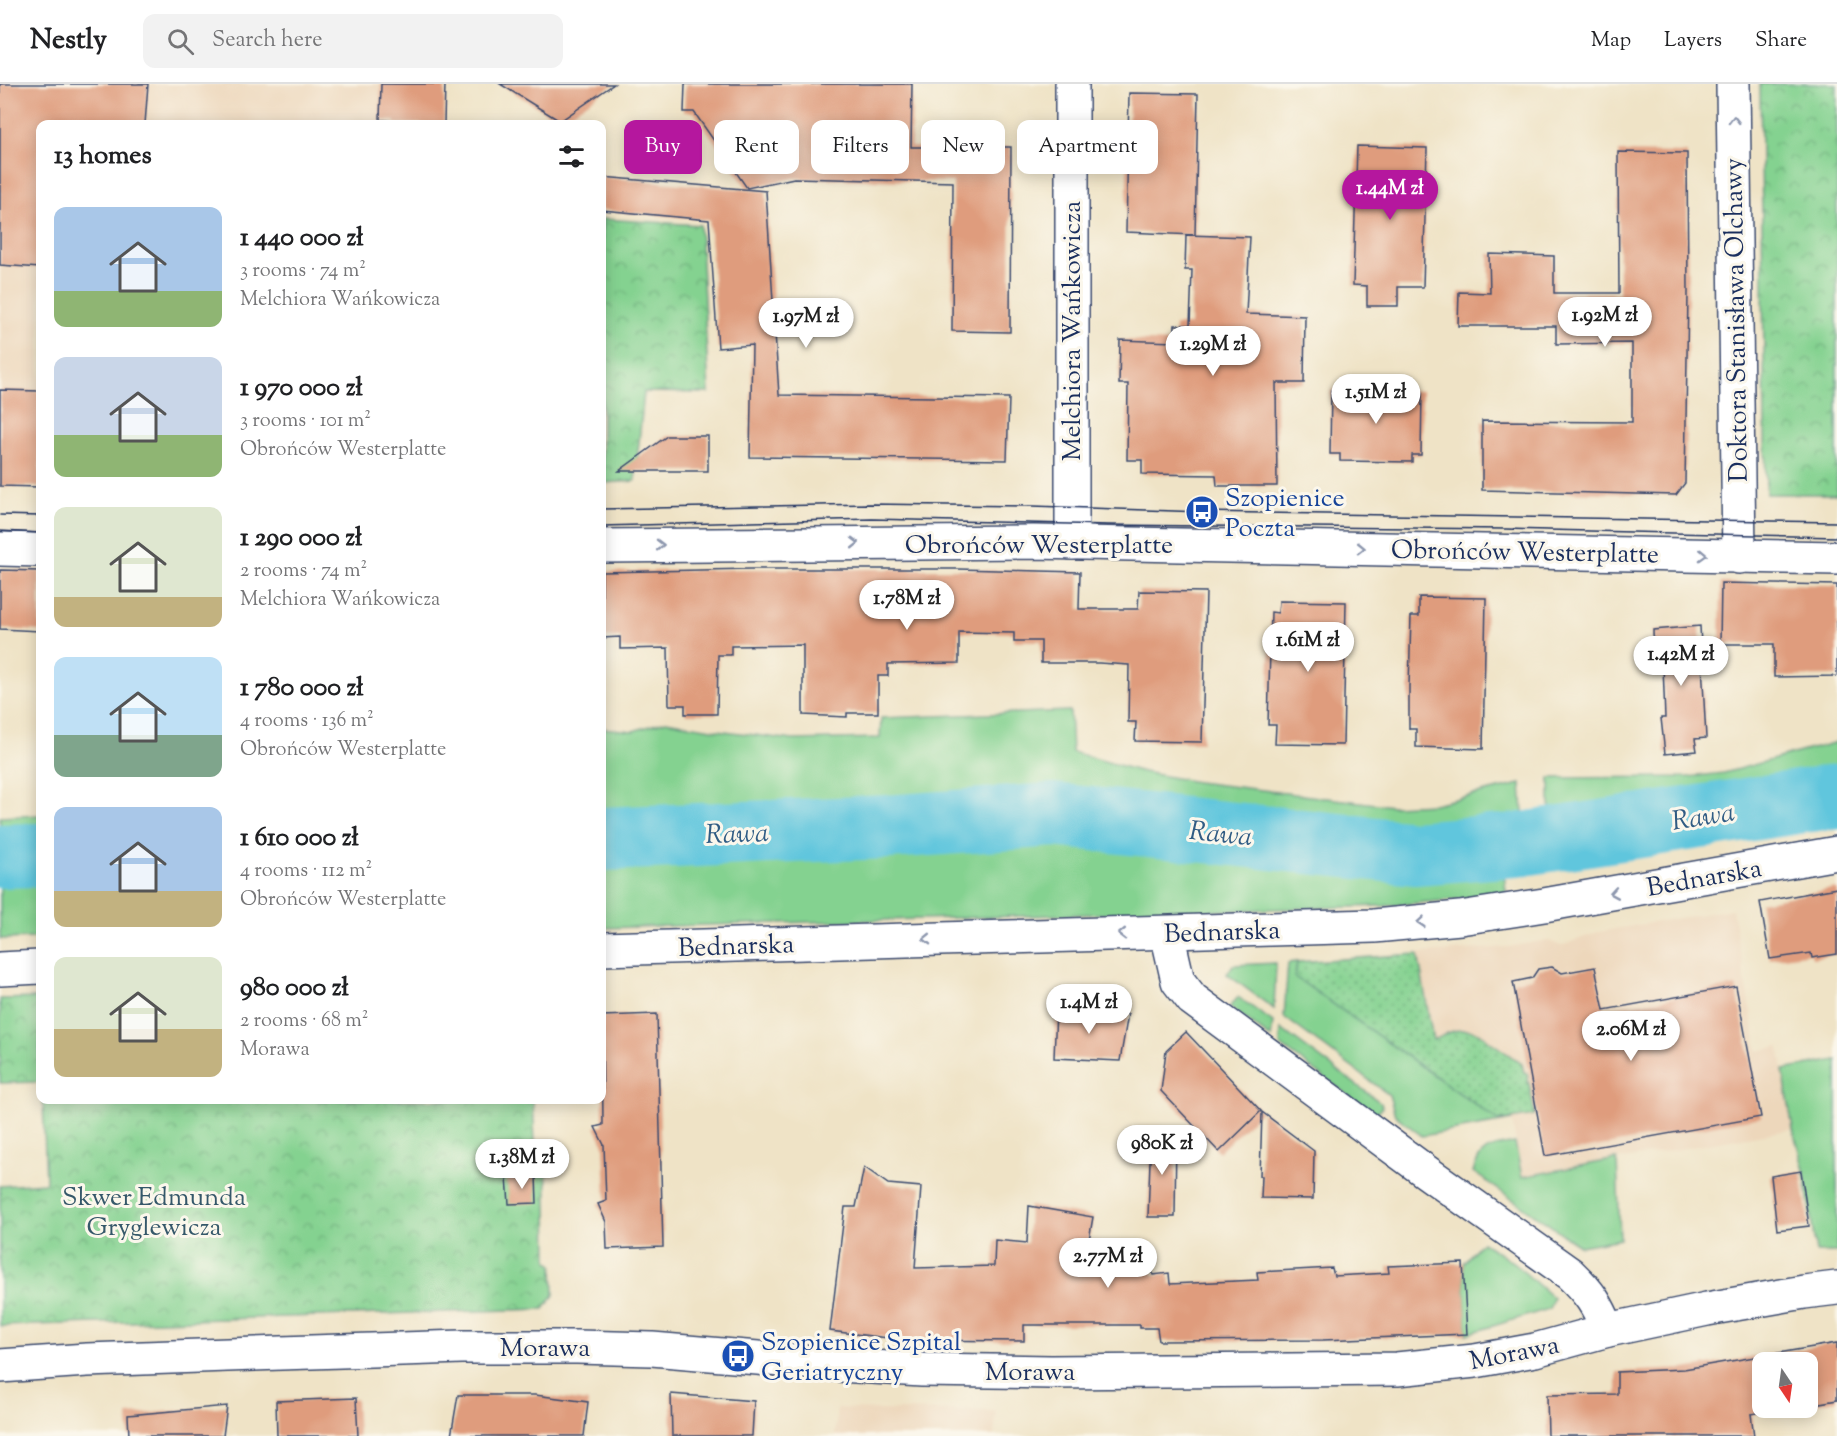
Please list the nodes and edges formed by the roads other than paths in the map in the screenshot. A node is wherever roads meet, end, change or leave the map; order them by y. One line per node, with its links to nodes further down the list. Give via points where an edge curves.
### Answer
1 (1072, 84): 3 (street, Melchiora Wańkowicza)
2 (1733, 84): 7 (street, Doktora Stanisława Olchawy, one-way to 2)
3 (1072, 543): 4 (street, Obrońców Westerplatte, one-way to 3); 7 (street, Obrońców Westerplatte, one-way to 7)
4 (606, 546)
5 (0, 549): 6 (street)
6 (36, 550)
7 (1739, 557): 8 (street, Obrońców Westerplatte)
8 (1837, 558)
9 (1837, 853): 10 (street, Bednarska, one-way to 10, via 1460,918 1374,926)
10 (1167, 933): 11 (street, Bednarska, one-way to 11); 15 (street, via 1178,981 1192,999 1570,1274 1587,1290)
11 (606, 949)
12 (36, 967): 13 (street)
13 (0, 969)
14 (1837, 1288): 15 (street, Morawa)
15 (1608, 1330): 16 (street, Morawa, via 1535,1350 1397,1369 922,1370 578,1347 258,1353)
16 (0, 1366)

